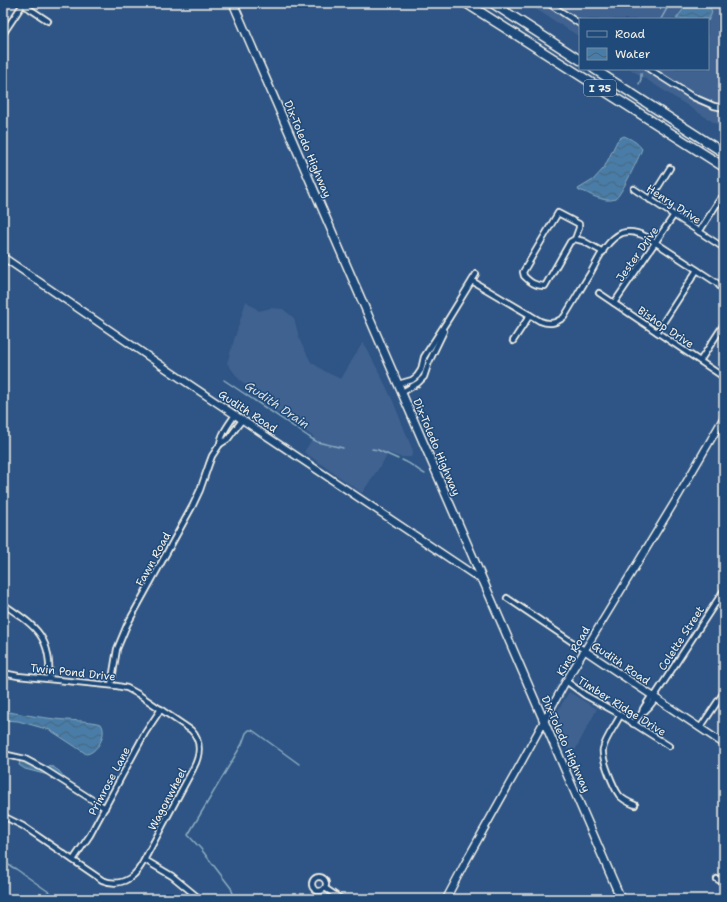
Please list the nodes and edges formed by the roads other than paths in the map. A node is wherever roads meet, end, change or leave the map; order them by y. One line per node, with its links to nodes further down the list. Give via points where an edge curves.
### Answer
1 (233, 3): 41 (main road, Dix-Toledo Highway)
2 (466, 3): 15 (highway, I 75)
3 (492, 3): 9 (highway)
4 (548, 3): 7 (street)
5 (22, 4): 6 (street); 8 (street)
6 (48, 21)
7 (579, 23)
8 (3, 34)
9 (579, 59)
10 (596, 70): 13 (highway, I 75)
11 (651, 70): 12 (street, via 693,97)
12 (724, 108)
13 (724, 153)
14 (670, 168): 18 (street)
15 (724, 168)
16 (634, 190): 18 (street, Henry Drive)
17 (720, 199): 20 (street)
18 (650, 200): 19 (street, Henry Drive)
19 (674, 215): 20 (street, Henry Drive); 22 (street, Jester Drive)
20 (699, 232): 23 (street, Henry Drive)
21 (575, 239): 21 (street, via 570,242 545,286 533,284 524,276 523,272 558,213 579,224); 24 (street)
22 (655, 242): 24 (street, via 640,234 626,232 614,238); 26 (street); 31 (street, Jester Drive)
23 (724, 248)
24 (603, 252): 32 (street, via 564,317 550,323)
25 (3, 257): 43 (street, Gudith Road)
26 (697, 270): 29 (street, via 718,283); 34 (street)
27 (476, 274): 28 (street)
28 (472, 281): 32 (street); 36 (street)
29 (724, 290)
30 (599, 293): 31 (street, Bishop Drive)
31 (614, 303): 34 (street, Bishop Drive)
32 (530, 315): 35 (street)
33 (724, 324): 38 (street)
34 (657, 332): 38 (street, Bishop Drive)
35 (513, 341)
36 (434, 345): 37 (street); 39 (street)
37 (423, 359): 39 (street); 41 (street, via 417,376)
38 (700, 361): 40 (street, Bishop Drive)
39 (429, 362): 42 (street, via 424,377)
40 (722, 376)
41 (398, 384): 42 (main road, Dix-Toledo Highway)
42 (401, 393): 47 (main road, Dix-Toledo Highway)
43 (235, 415): 45 (street, Gudith Road); 46 (street, Fawn Road)
44 (724, 418): 51 (street, King Road)
45 (242, 420): 46 (street, Fawn Road, via 228,439); 47 (street, Gudith Road)
46 (220, 444): 55 (street, Fawn Road, via 212,456 193,505 126,625 117,649)
47 (483, 581): 60 (main road, Dix-Toledo Highway)
48 (724, 590): 57 (street, Colette Street)
49 (507, 598): 51 (street, Gudith Road)
50 (3, 604): 53 (street, via 26,619 44,639 49,658)
51 (584, 650): 54 (street, King Road); 57 (street, Gudith Road)
52 (3, 673): 53 (street, Twin Pond Drive)
53 (49, 679): 55 (street, Twin Pond Drive)
54 (566, 681): 59 (street, Timber Ridge Drive); 60 (street, King Road)
55 (111, 685): 58 (street, Twin Pond Drive, via 132,690)
56 (724, 692): 62 (street)
57 (654, 697): 61 (street, Colette Street); 62 (street, Gudith Road)
58 (161, 709): 63 (street, Twin Pond Drive); 68 (street, Primrose Lane)
59 (620, 716): 61 (street, Timber Ridge Drive); 67 (street, via 604,743 602,756 618,794)
60 (544, 721): 79 (street, King Road); 80 (main road, Dix-Toledo Highway)
61 (633, 724): 65 (street, Timber Ridge Drive)
62 (700, 728): 64 (street, Gudith Road)
63 (197, 737): 71 (street, Wagonwheel, via 198,760)
64 (724, 744)
65 (669, 746)
66 (3, 754): 68 (street, via 26,759)
67 (635, 805)
68 (104, 808): 70 (street, Primrose Lane)
69 (3, 816): 70 (street, Wagonwheel, via 24,826)
70 (73, 860): 71 (street, Wagonwheel, via 102,880 118,883 136,873)
71 (145, 860): 77 (street, via 172,876)
72 (717, 879): 73 (street)
73 (724, 883)
74 (325, 888): 78 (street)
75 (27, 899): 76 (street)
76 (34, 899)
77 (200, 899)
78 (340, 899)
79 (446, 899)
80 (621, 899)

